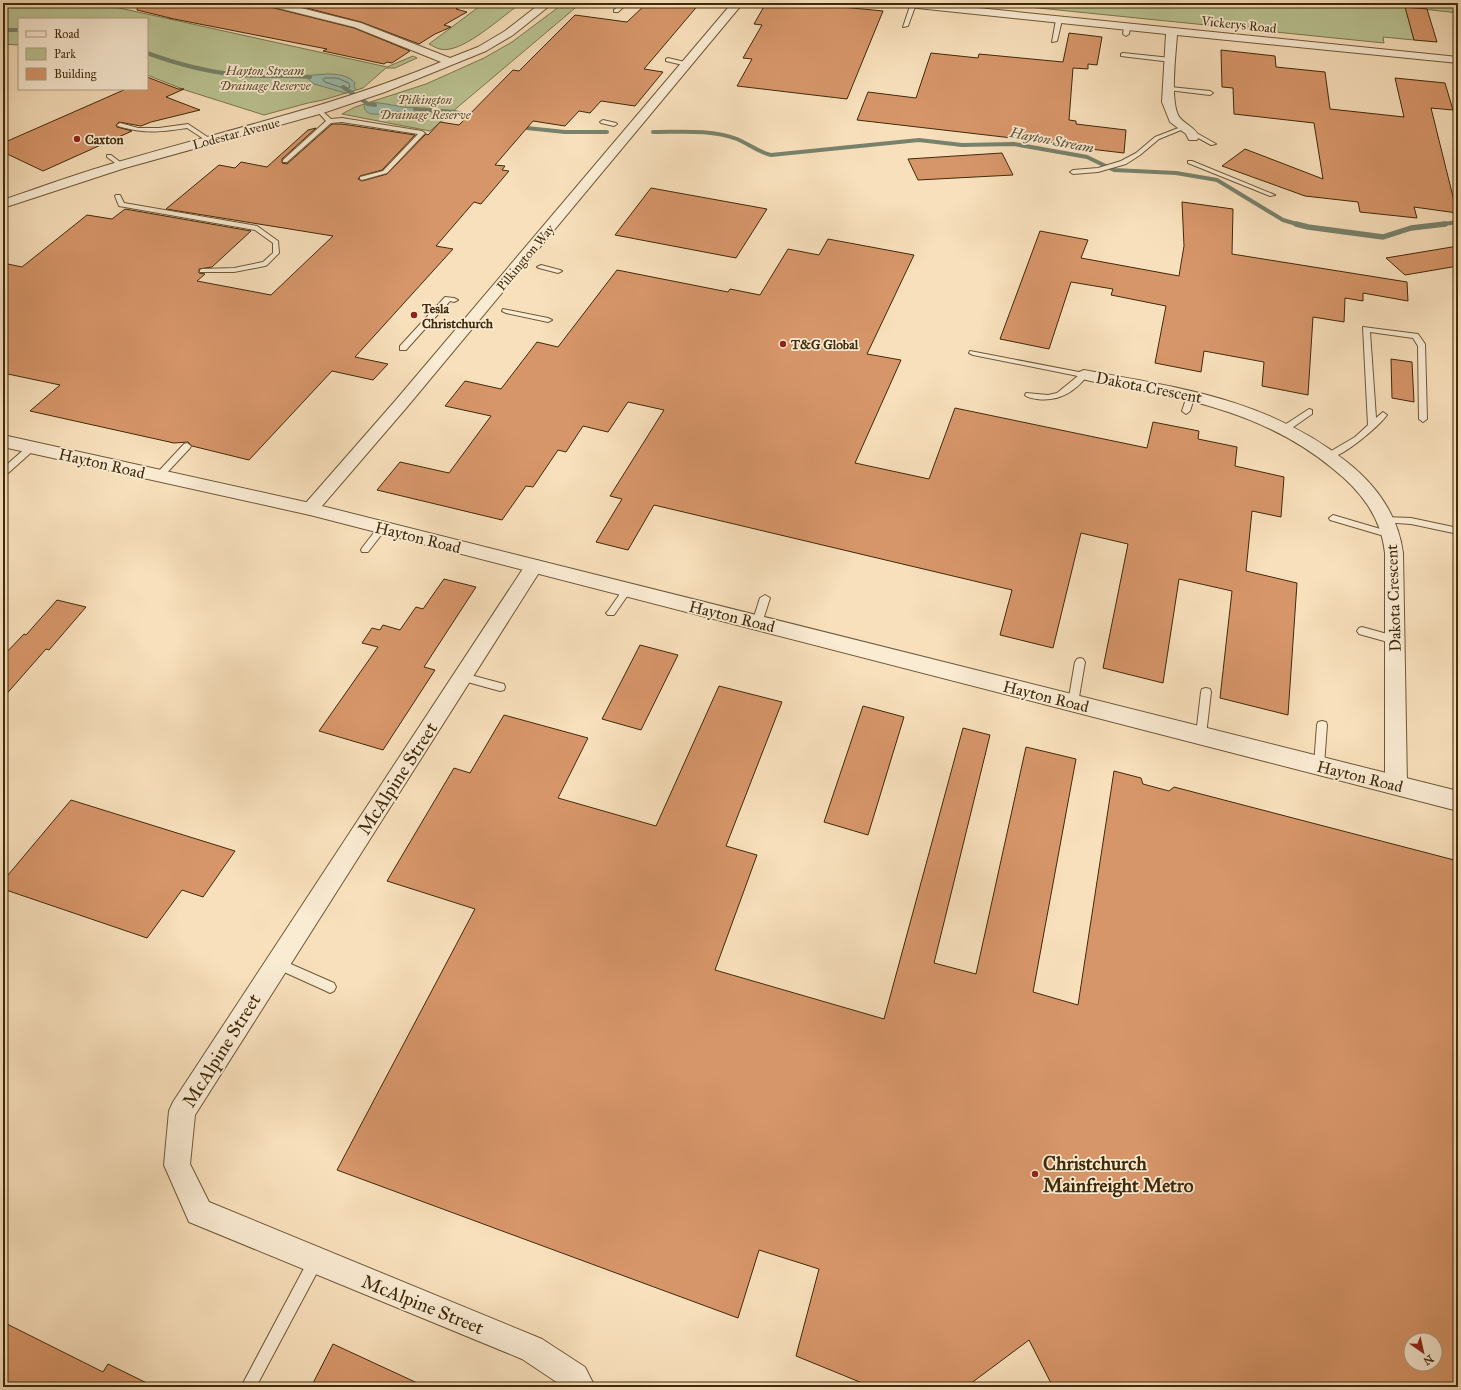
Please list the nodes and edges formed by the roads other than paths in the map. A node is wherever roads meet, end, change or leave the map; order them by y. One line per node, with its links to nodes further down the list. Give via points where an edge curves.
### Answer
1 (270, 3): 18 (street, via 357,25)
2 (537, 3): 13 (street, Lodestar Avenue)
3 (548, 3): 13 (street, Lodestar Avenue, via 509,33)
4 (625, 3): 8 (lane)
5 (738, 3): 19 (street, Pilkington Way)
6 (898, 3): 7 (street, Vickerys Road)
7 (913, 4): 9 (street, Vickerys Road); 10 (lane)
8 (616, 11)
9 (1059, 20): 11 (street, Vickerys Road, via 1127,30); 12 (lane)
10 (906, 26)
11 (1172, 31): 16 (street); 17 (street, Vickerys Road)
12 (1054, 40)
13 (467, 55): 18 (street, Lodestar Avenue)
14 (1123, 55): 16 (lane)
15 (668, 60): 19 (lane)
16 (1171, 60): 20 (street)
17 (1458, 60)
18 (450, 62): 22 (street, Lodestar Avenue)
19 (687, 64): 62 (street, Pilkington Way)
20 (1170, 89): 21 (lane); 27 (street, via 1168,102 1174,119)
21 (1210, 94)
22 (320, 110): 23 (lane); 28 (street, Lodestar Avenue)
23 (329, 122): 31 (lane); 35 (lane, via 342,120 422,133 385,172)
24 (603, 122): 25 (lane)
25 (614, 124)
26 (120, 125): 28 (lane, via 138,130 188,126)
27 (1189, 132): 29 (lane); 34 (lane, via 1157,138 1136,155 1104,169)
28 (209, 140): 33 (street, Lodestar Avenue)
29 (1213, 144)
30 (109, 156): 33 (lane)
31 (285, 161)
32 (1190, 162): 36 (lane)
33 (121, 165): 38 (street, Lodestar Avenue)
34 (1073, 172)
35 (362, 178)
36 (1272, 195)
37 (118, 196): 40 (lane, via 121,204 257,228 276,242 276,253 265,264 234,270)
38 (5, 201)
39 (541, 267): 41 (lane)
40 (202, 271)
41 (558, 271)
42 (454, 300): 45 (lane, via 448,299 403,348)
43 (506, 311): 44 (lane)
44 (548, 320)
45 (411, 350)
46 (973, 353): 47 (lane)
47 (1084, 375): 48 (lane, via 1061,396 1046,398); 49 (street, Dakota Crescent)
48 (1029, 395)
49 (1191, 395): 50 (lane); 55 (street, Dakota Crescent, via 1249,411)
50 (1186, 412)
51 (1309, 412): 55 (lane)
52 (1383, 416): 54 (lane)
53 (1423, 419): 54 (lane, via 1422,346 1415,336 1366,329)
54 (1372, 426): 59 (lane, via 1358,439)
55 (1286, 428): 59 (street, Dakota Crescent)
56 (3, 441): 58 (street, Hayton Road)
57 (187, 446): 61 (lane)
58 (32, 447): 60 (lane); 61 (street, Hayton Road)
59 (1329, 456): 65 (street, Dakota Crescent, via 1369,494)
60 (3, 472)
61 (159, 476): 62 (street, Hayton Road)
62 (310, 509): 64 (street, Hayton Road)
63 (1333, 518): 65 (lane)
64 (382, 528): 67 (lane); 68 (street, Hayton Road)
65 (1388, 528): 66 (lane, via 1431,524); 74 (street, Dakota Crescent, via 1394,570)
66 (1458, 531)
67 (365, 550)
68 (534, 566): 69 (street, Hayton Road); 76 (street, McAlpine Street)
69 (627, 590): 71 (lane); 72 (street, Hayton Road)
70 (765, 598): 72 (lane)
71 (610, 613)
72 (757, 623): 79 (street, Hayton Road)
73 (1362, 632): 74 (lane)
74 (1395, 640): 83 (street, Dakota Crescent)
75 (1080, 662): 79 (lane)
76 (463, 677): 77 (lane); 85 (street, McAlpine Street)
77 (500, 687)
78 (1206, 692): 81 (lane)
79 (1073, 703): 81 (street, Hayton Road)
80 (1322, 725): 82 (lane)
81 (1201, 735): 82 (street, Hayton Road)
82 (1319, 765): 83 (street, Hayton Road)
83 (1396, 785): 84 (street, Hayton Road)
84 (1458, 801)
85 (277, 962): 86 (lane); 87 (street, McAlpine Street, via 182,1111 177,1165 199,1212)
86 (330, 987)
87 (316, 1260): 88 (lane); 89 (street, McAlpine Street, via 532,1349 575,1377)
88 (248, 1387)
89 (580, 1387)

